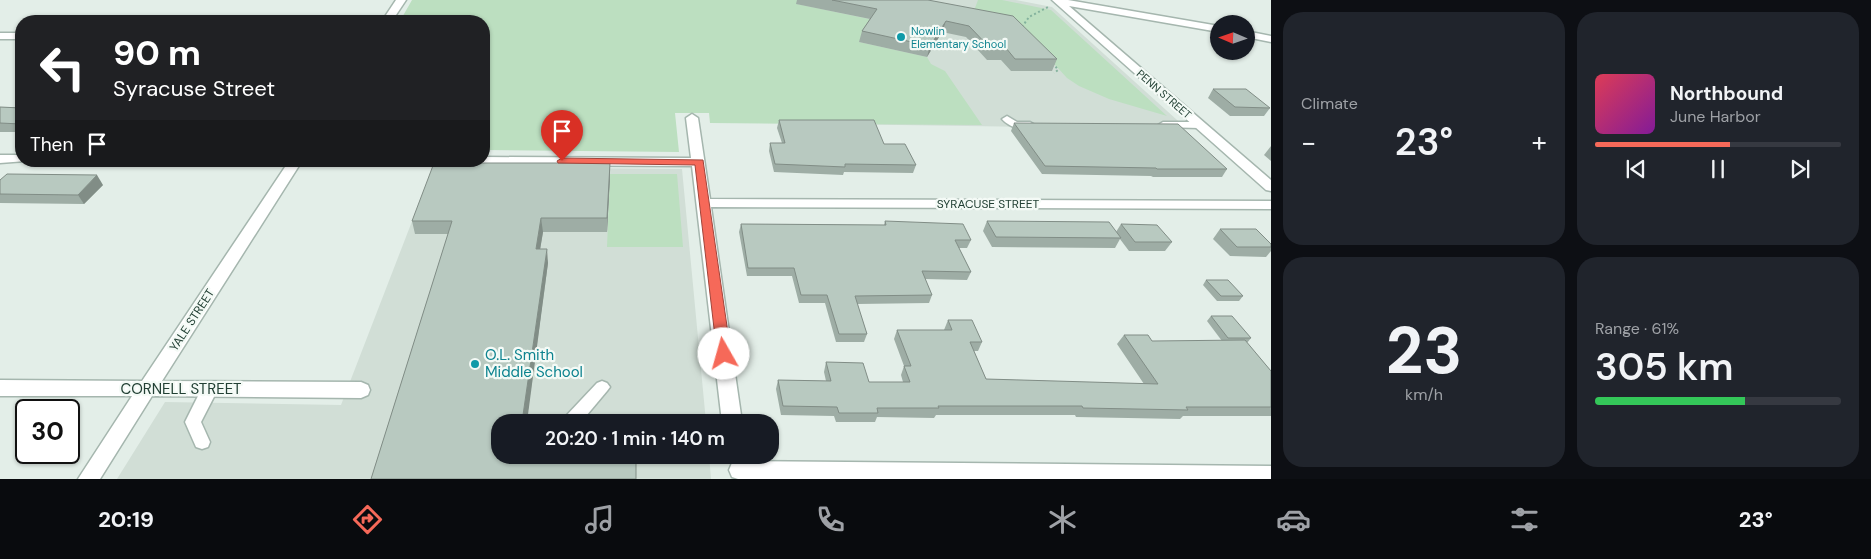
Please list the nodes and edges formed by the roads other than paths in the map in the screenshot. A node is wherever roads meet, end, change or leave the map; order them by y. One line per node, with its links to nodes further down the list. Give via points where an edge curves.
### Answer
1 (401, 0): 3 (street)
2 (1055, 2): 4 (street); 13 (street, PENN STREET)
3 (391, 15)
4 (1210, 28)
5 (0, 36): 6 (street)
6 (15, 36)
7 (1255, 36): 8 (street)
8 (1271, 39)
9 (692, 118): 17 (street)
10 (1007, 119): 11 (lane, via 1016,125)
11 (1045, 125)
12 (1154, 125): 13 (lane)
13 (1200, 125): 19 (street, PENN STREET)
14 (0, 159): 15 (street)
15 (15, 159)
16 (490, 161): 17 (street)
17 (699, 162): 20 (street)
18 (292, 167): 24 (street, YALE STREET)
19 (1271, 187)
20 (704, 203): 21 (street, SYRACUSE STREET); 28 (street)
21 (1271, 205)
22 (602, 387): 27 (lane)
23 (0, 388): 24 (street, CORNELL STREET)
24 (146, 389): 25 (street, CORNELL STREET); 32 (street, YALE STREET)
25 (210, 389): 26 (street, CORNELL STREET); 29 (lane, via 193,422)
26 (361, 390)
27 (578, 414)
28 (731, 414)
29 (202, 442)
30 (738, 468): 31 (street)
31 (1271, 475)
32 (88, 479)

